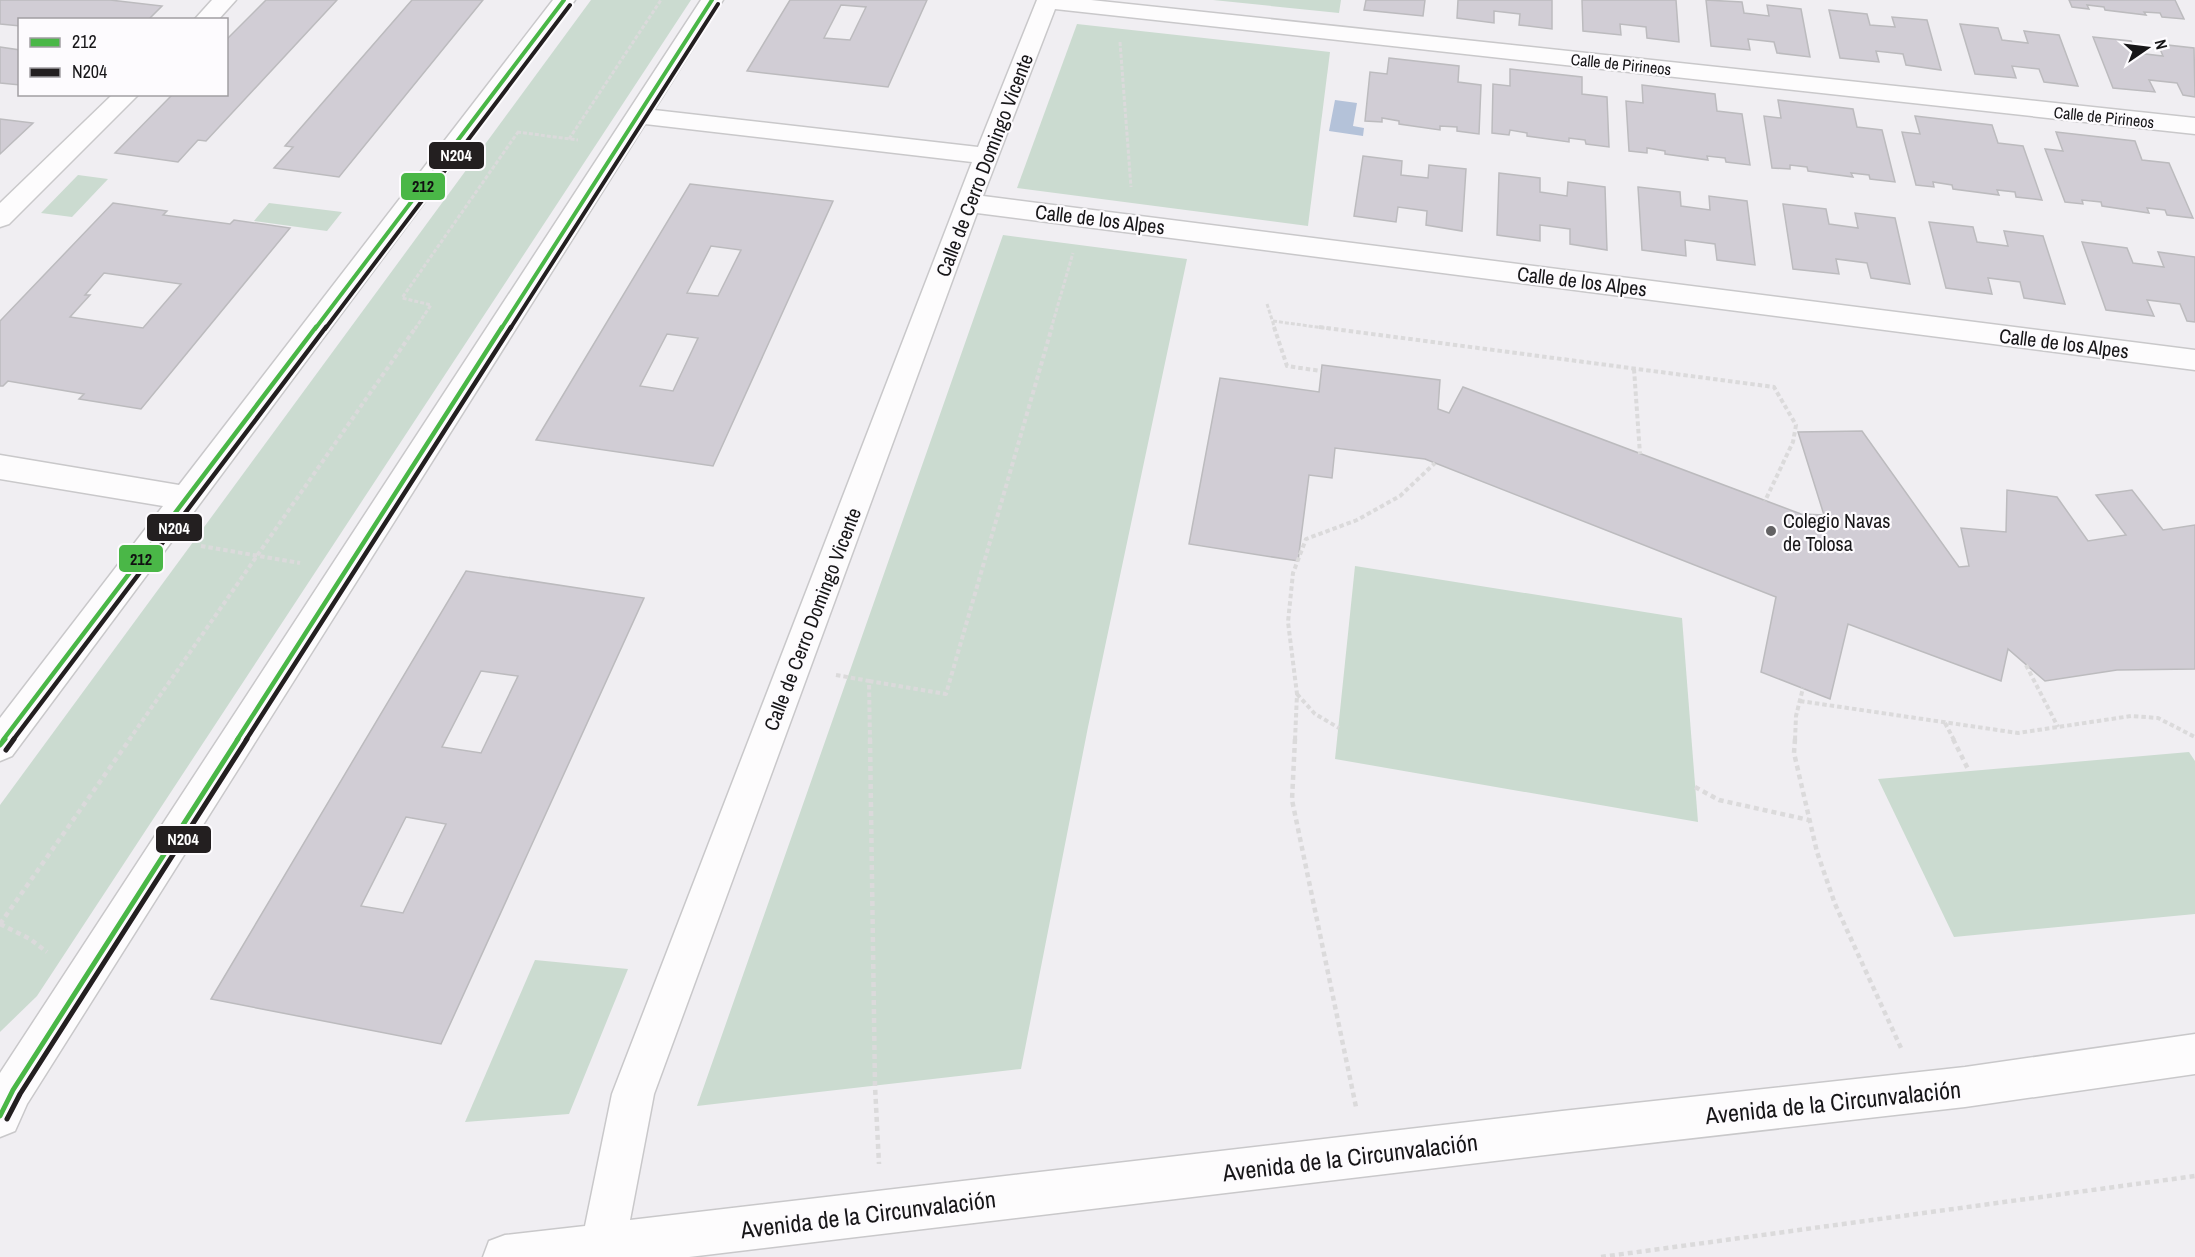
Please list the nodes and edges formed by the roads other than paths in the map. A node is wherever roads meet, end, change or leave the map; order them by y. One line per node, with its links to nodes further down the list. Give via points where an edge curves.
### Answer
1 (225, 0): 5 (street)
2 (564, 0): 14 (street)
3 (712, 0): 7 (street)
4 (1048, 1): 8 (street, Calle de Pirineos); 9 (street, Calle de Cerro Domingo Vicente)
5 (207, 18)
6 (125, 96): 11 (street)
7 (637, 116): 9 (street); 17 (street, via 13,1090)
8 (2195, 126)
9 (986, 156): 10 (street, Calle de Cerro Domingo Vicente)
10 (968, 203): 12 (street, Calle de los Alpes); 18 (street, Calle de Cerro Domingo Vicente, via 633,1094)
11 (0, 218)
12 (2195, 360)
13 (0, 467): 14 (street)
14 (185, 498): 15 (street)
15 (0, 745)
16 (2195, 1054): 18 (street, Avenida de la Circunvalación, via 1922,1092)
17 (0, 1116)
18 (603, 1246): 19 (street, Avenida de la Circunvalación)
19 (505, 1257)

